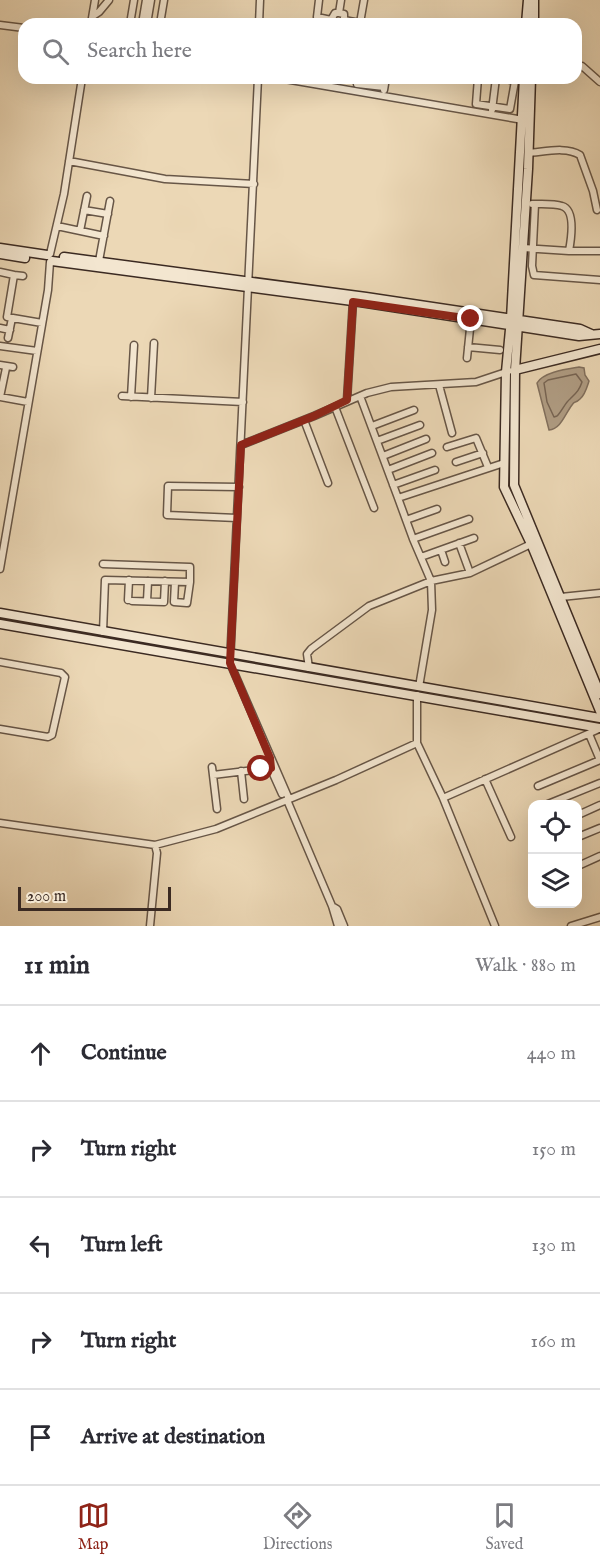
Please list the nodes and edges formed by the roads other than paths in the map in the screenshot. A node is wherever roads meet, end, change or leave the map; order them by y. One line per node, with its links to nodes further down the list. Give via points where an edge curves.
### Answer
1 (95, 0): 13 (street)
2 (109, 0): 13 (street)
3 (134, 0): 14 (street)
4 (149, 0): 15 (street)
5 (164, 0): 16 (street)
6 (260, 0): 17 (street)
7 (319, 0): 18 (street, via 317,17)
8 (341, 0): 12 (street)
9 (364, 0): 21 (street)
10 (528, 0): 22 (street)
11 (534, 0): 23 (street)
12 (339, 13): 19 (street); 20 (street)
13 (93, 16)
14 (131, 18)
15 (145, 18)
16 (161, 18)
17 (260, 18)
18 (322, 18)
19 (332, 18)
20 (344, 18)
21 (362, 18)
22 (526, 18)
23 (534, 18)
24 (0, 25): 25 (street)
25 (18, 27)
26 (582, 66): 27 (street)
27 (600, 82)
28 (81, 84): 46 (street)
29 (258, 84): 47 (street)
30 (312, 84): 40 (street)
31 (357, 84): 40 (street)
32 (370, 84): 39 (street)
33 (385, 84): 39 (street)
34 (477, 84): 42 (street, via 475,103)
35 (495, 84): 42 (street)
36 (515, 84): 42 (street, via 512,108)
37 (524, 84): 44 (street)
38 (530, 84): 44 (street)
39 (384, 87): 41 (street)
40 (356, 92): 41 (street)
41 (383, 96): 43 (street)
42 (492, 107): 43 (street)
43 (491, 115): 44 (street)
44 (526, 120): 45 (street); 77 (street)
45 (528, 153): 50 (street); 53 (street, via 561,150 580,155)
46 (69, 161): 47 (street, via 165,178); 55 (street)
47 (254, 184): 70 (street)
48 (87, 196): 52 (street)
49 (110, 201): 54 (street)
50 (525, 203): 51 (street); 59 (street)
51 (535, 204): 60 (street); 61 (street, via 561,205 567,210 571,219)
52 (84, 210): 54 (street); 56 (street)
53 (597, 210)
54 (108, 214): 57 (street)
55 (57, 226): 56 (street); 64 (street)
56 (80, 231): 57 (street)
57 (104, 236): 65 (street)
58 (0, 248): 64 (street)
59 (523, 248): 60 (street); 77 (street)
60 (532, 249): 61 (street); 69 (street, via 534,275)
61 (569, 251): 62 (street)
62 (600, 251)
63 (0, 254): 64 (street)
64 (50, 258): 65 (street); 70 (street); 76 (street)
65 (99, 261): 70 (street)
66 (0, 272): 67 (street)
67 (14, 274): 68 (street); 73 (street)
68 (23, 276)
69 (600, 280)
70 (249, 284): 71 (street); 77 (street); 100 (street)
71 (353, 302): 75 (street); 98 (street)
72 (0, 309): 73 (street)
73 (8, 311): 74 (street, via 7,317)
74 (12, 318): 76 (street); 79 (street)
75 (471, 319): 77 (street); 85 (street)
76 (42, 322): 88 (street)
77 (514, 322): 80 (street, via 579,336); 91 (street)
78 (0, 328): 79 (street)
79 (10, 330): 81 (street)
80 (596, 334)
81 (8, 338)
82 (154, 343): 97 (street)
83 (134, 345): 96 (street)
84 (0, 346): 88 (street)
85 (468, 347): 87 (street); 89 (street)
86 (600, 349): 91 (street)
87 (500, 350)
88 (37, 351): 99 (street)
89 (466, 358)
90 (6, 367): 92 (street)
91 (511, 371): 93 (street, via 476,382); 115 (street); 152 (street, via 514,485)
92 (2, 380): 99 (street, via 0,397)
93 (439, 385): 95 (street, via 391,387); 106 (street)
94 (122, 396): 96 (street)
95 (360, 396): 98 (street); 105 (street)
96 (131, 397): 97 (street)
97 (151, 398): 100 (street)
98 (347, 400): 101 (street)
99 (28, 402): 142 (street)
100 (243, 402): 109 (street)
101 (335, 407): 103 (street); 125 (street)
102 (414, 410): 105 (street)
103 (304, 420): 109 (street); 120 (street)
104 (420, 425): 108 (street)
105 (372, 426): 108 (street)
106 (452, 433)
107 (426, 439): 113 (street)
108 (377, 441): 113 (street)
109 (241, 445): 123 (street)
110 (447, 447): 112 (street, via 476,438)
111 (432, 453): 117 (street)
112 (483, 453): 114 (street); 116 (street)
113 (383, 456): 117 (street)
114 (456, 462)
115 (504, 463): 116 (street); 135 (street, via 504,487)
116 (488, 468): 124 (street)
117 (388, 470): 121 (street)
118 (435, 470): 121 (street)
119 (168, 478): 122 (street)
120 (328, 483)
121 (393, 485): 124 (street)
122 (168, 486): 123 (street); 127 (street)
123 (239, 487): 128 (street)
124 (398, 498): 130 (street)
125 (374, 508)
126 (438, 509): 130 (street)
127 (167, 515): 128 (street); 131 (street)
128 (237, 519): 157 (street)
129 (469, 519): 133 (street)
130 (406, 520): 133 (street)
131 (167, 523)
132 (474, 538): 134 (street)
133 (414, 539): 137 (street)
134 (459, 543): 136 (street); 143 (street)
135 (531, 544): 143 (street); 162 (street)
136 (441, 550): 137 (street); 138 (street)
137 (422, 557): 148 (street)
138 (445, 562)
139 (103, 564): 140 (street)
140 (138, 565): 141 (street); 145 (street)
141 (154, 565): 146 (street); 150 (street, via 189,566)
142 (0, 569)
143 (470, 573): 148 (street)
144 (129, 580): 145 (street); 153 (street, via 130,600); 156 (street, via 104,582)
145 (138, 580): 146 (street)
146 (151, 581): 147 (street); 153 (street)
147 (165, 581): 149 (street); 153 (street, via 164,601)
148 (431, 581): 159 (street, via 369,606 311,649 307,654); 160 (street, via 432,610)
149 (175, 582): 150 (street); 150 (street, via 174,602 187,603)
150 (190, 582)
151 (600, 593): 152 (street)
152 (561, 597): 161 (street)
153 (147, 601)
154 (0, 613): 156 (street)
155 (0, 624): 157 (street)
156 (103, 632): 157 (street)
157 (230, 659): 159 (street); 160 (street); 168 (street)
158 (0, 662): 165 (street, via 62,673 65,677 52,735)
159 (309, 668): 160 (street)
160 (418, 691): 163 (street); 164 (street); 167 (street)
161 (600, 694)
162 (600, 711)
163 (600, 718)
164 (600, 728): 166 (street)
165 (0, 729)
166 (589, 734): 169 (street); 174 (street)
167 (417, 743): 177 (street); 179 (street)
168 (270, 758): 171 (street); 179 (street)
169 (600, 760): 176 (street)
170 (212, 767): 173 (street)
171 (271, 768): 172 (street); 179 (street)
172 (241, 771): 173 (street); 178 (street)
173 (213, 775): 182 (street)
174 (485, 779): 177 (street); 187 (street)
175 (600, 783): 180 (street)
176 (538, 786)
177 (443, 798): 196 (street)
178 (244, 799)
179 (287, 800): 188 (street, via 204,833); 191 (street)
180 (558, 800)
181 (600, 806): 183 (street)
182 (217, 809)
183 (582, 813)
184 (0, 823): 188 (street)
185 (600, 828): 186 (street)
186 (582, 835)
187 (511, 837)
188 (155, 844): 193 (street)
189 (600, 856): 190 (street)
190 (582, 864)
191 (332, 906): 194 (street); 195 (street)
192 (600, 917): 197 (street)
193 (150, 926)
194 (338, 926)
195 (344, 926)
196 (495, 926)
197 (571, 926)

